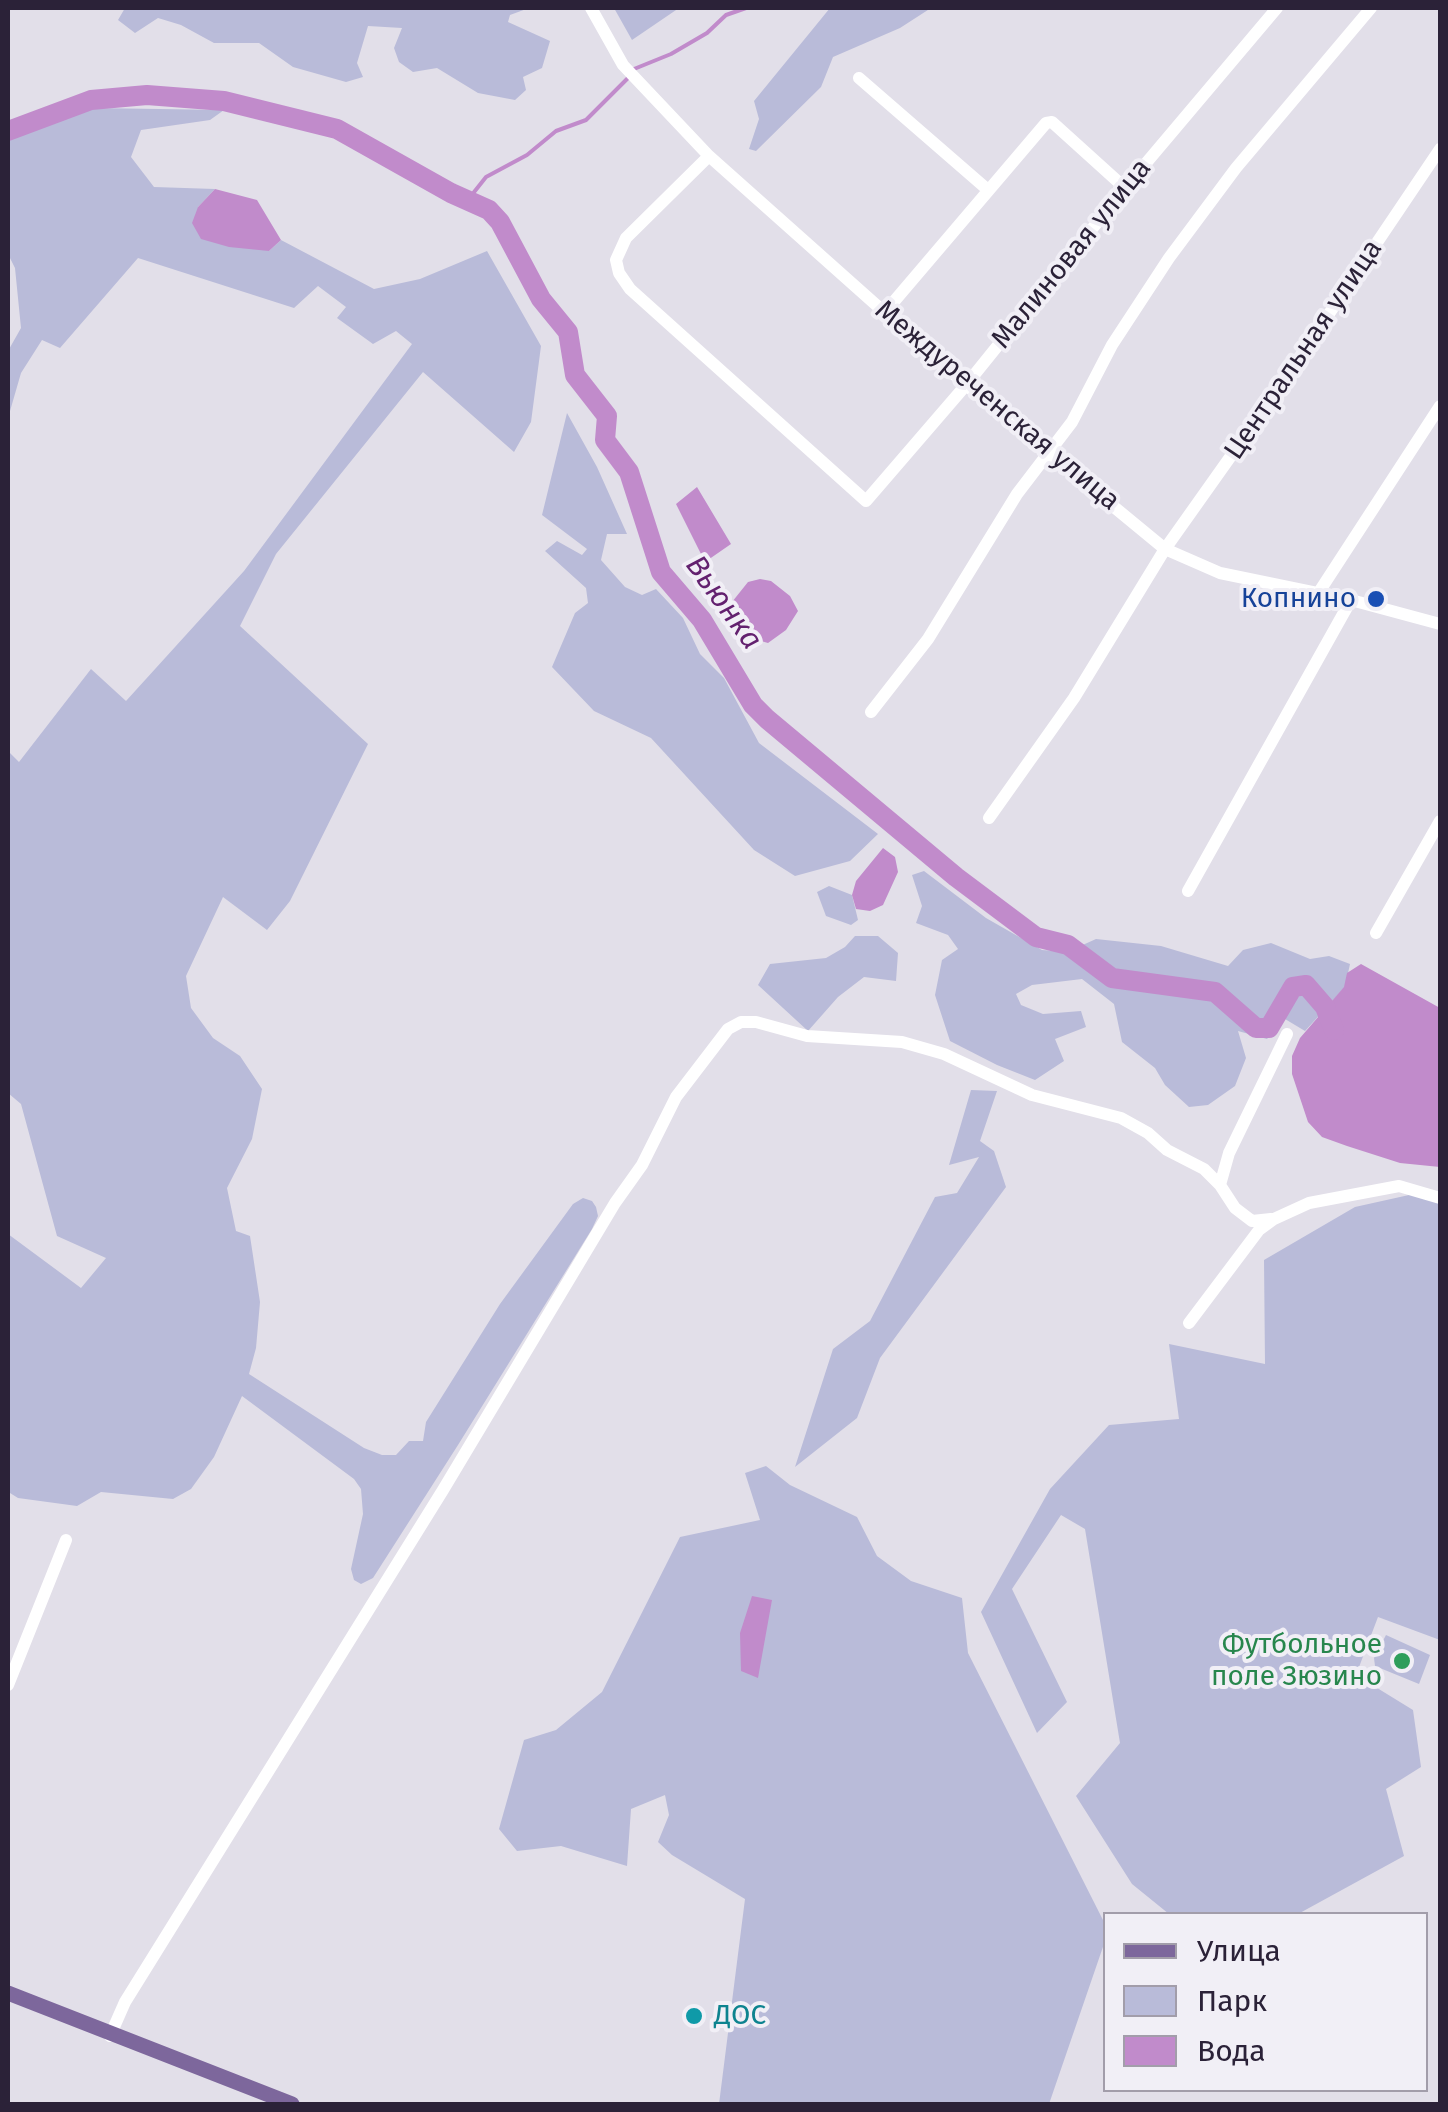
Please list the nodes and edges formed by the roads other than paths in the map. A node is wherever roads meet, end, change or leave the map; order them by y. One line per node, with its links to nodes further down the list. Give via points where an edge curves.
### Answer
1 (591, 8): 6 (street, Междуреченская улица, via 623,65)
2 (1278, 8): 7 (street, Малиновая улица)
3 (1370, 8): 12 (street, via 1169,258)
4 (858, 78): 8 (street)
5 (1440, 150): 13 (street, Центральная улица)
6 (709, 156): 9 (street, Междуреченская улица); 10 (street, Малиновая улица, via 626,238 616,260 619,273 630,290 866,501)
7 (1125, 188): 8 (street, via 1052,122); 10 (street, Малиновая улица)
8 (988, 190): 9 (street)
9 (885, 312): 10 (street, Междуреченская улица)
10 (966, 385): 12 (street, Междуреченская улица)
11 (1440, 406): 14 (street)
12 (1051, 453): 13 (street, Междуреченская улица); 17 (street, via 928,639)
13 (1166, 548): 14 (street, Междуреченская улица, via 1220,573); 18 (street, Центральная улица, via 1074,698)
14 (1319, 592): 15 (street, Междуреченская улица)
15 (1351, 600): 16 (street, Междуреченская улица); 20 (street)
16 (1440, 624)
17 (871, 712)
18 (989, 818)
19 (1440, 822): 21 (street)
20 (1188, 890)
21 (1376, 932)
22 (1287, 1034): 23 (street, via 1229,1152)
23 (1220, 1185): 25 (street, via 1252,1221); 30 (street, via 1204,1168 1121,1118 1032,1095 944,1054 902,1042 806,1036 756,1022 728,1029 676,1098 642,1165)
24 (1440, 1198): 25 (street, via 1399,1186 1309,1203)
25 (1274, 1219): 26 (street)
26 (1189, 1323)
27 (66, 1540): 28 (street)
28 (8, 1685)
29 (8, 1994): 30 (main road)
30 (110, 2036): 31 (main road)
31 (292, 2104)

